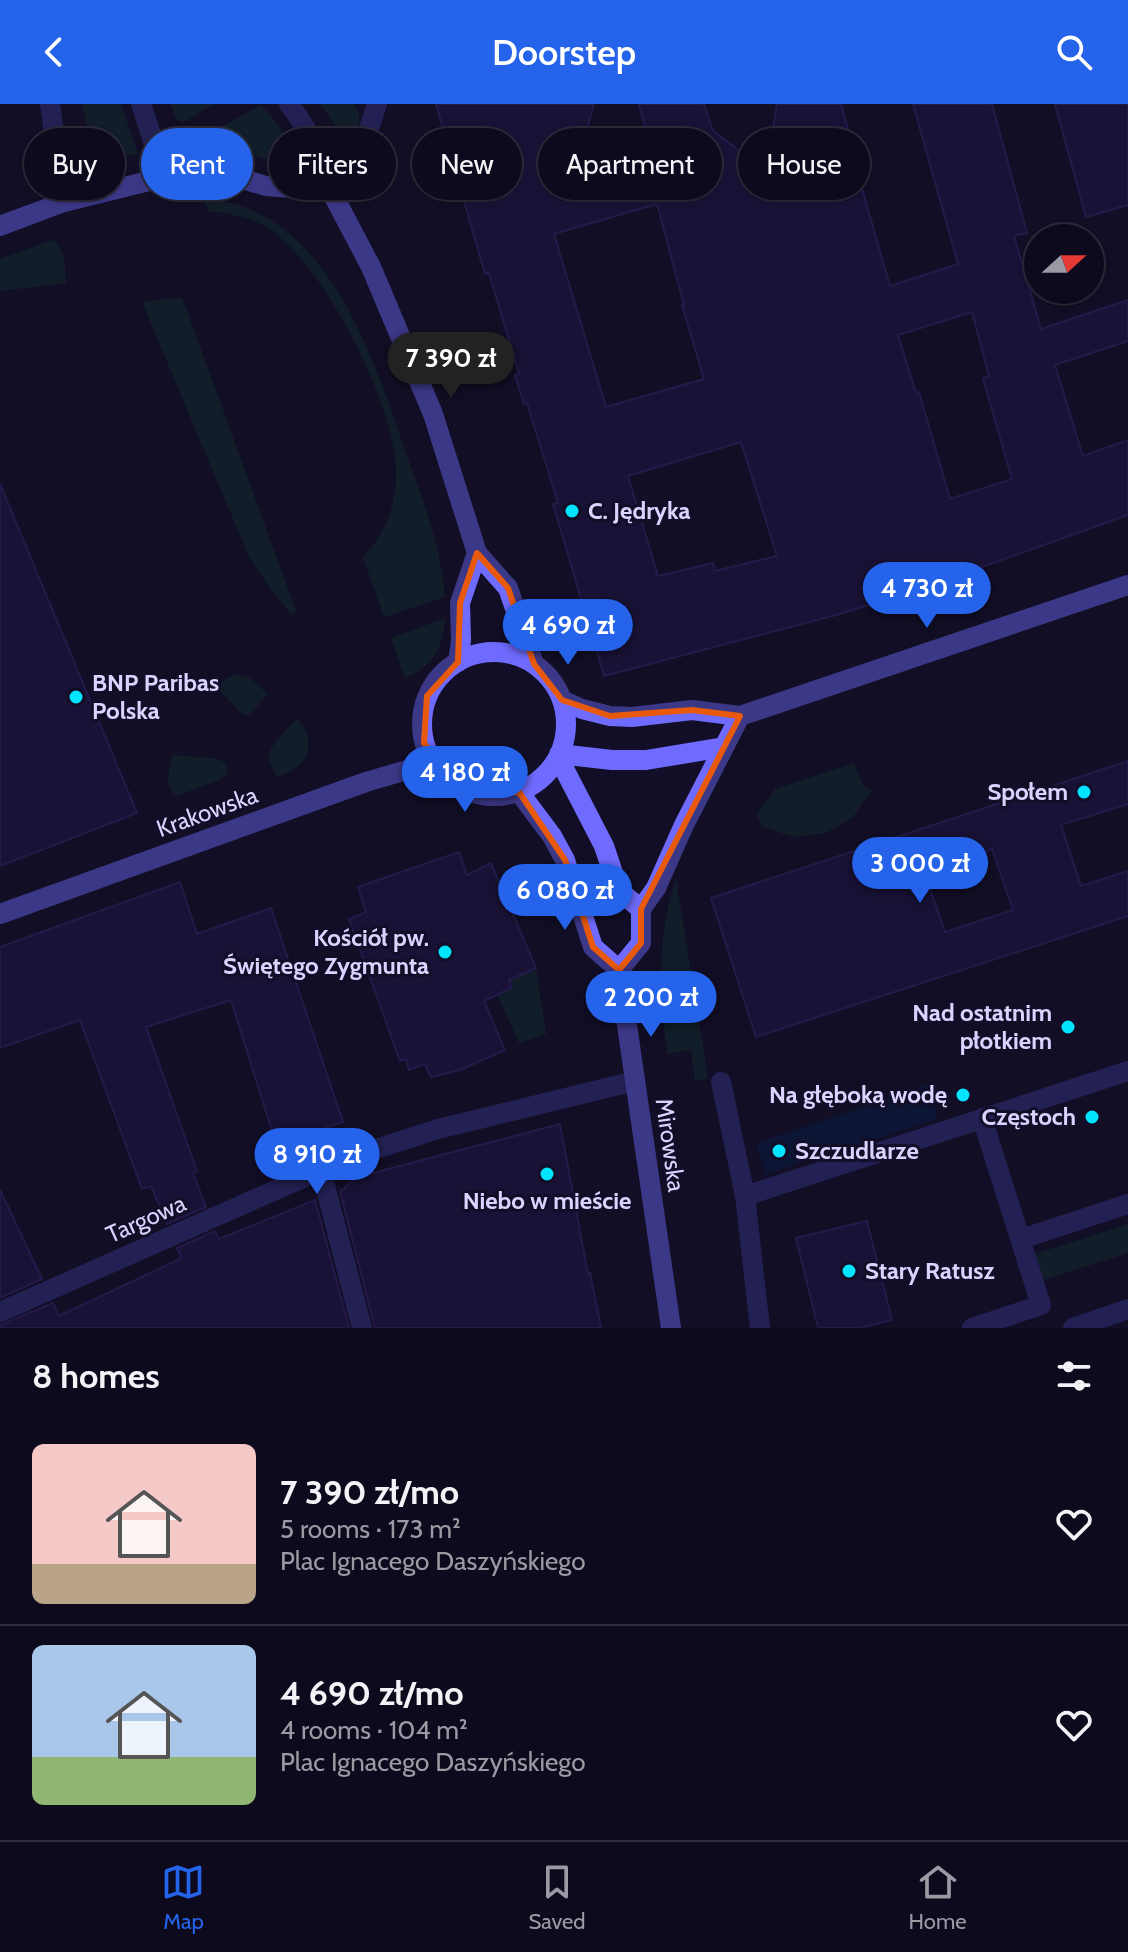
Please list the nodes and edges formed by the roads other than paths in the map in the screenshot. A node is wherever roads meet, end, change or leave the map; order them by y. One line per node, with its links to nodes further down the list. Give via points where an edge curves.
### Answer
1 (50, 104): 10 (street)
2 (141, 104): 5 (street)
3 (289, 104): 6 (street)
4 (377, 104): 7 (street)
5 (149, 128)
6 (306, 128)
7 (369, 128)
8 (269, 186): 10 (street, via 198,173)
9 (336, 200): 12 (street, via 371,267 433,414)
10 (64, 202): 11 (street)
11 (0, 226)
12 (477, 553): 14 (street, via 460,603); 15 (street, via 508,588)
13 (1128, 585): 17 (street)
14 (458, 662): 15 (street, via 496,652); 20 (street, via 427,696 424,743)
15 (534, 664): 16 (street)
16 (562, 700): 17 (street, via 610,716 692,710); 19 (street, via 565,737)
17 (740, 716): 18 (street)
18 (724, 747): 19 (street, via 646,760); 22 (street)
19 (559, 756): 21 (street, via 542,778); 22 (street, via 604,846 619,891)
20 (434, 764): 21 (street, via 450,782 472,793); 23 (street, Krakowska, via 366,782)
21 (519, 792): 24 (street, via 565,860 593,947)
22 (641, 909): 24 (street, via 641,943)
23 (0, 914)
24 (619, 970): 26 (street, Mirowska)
25 (1128, 1071): 28 (street)
26 (635, 1081): 29 (street, Targowa, via 438,1129); 36 (street, Mirowska)
27 (721, 1082): 30 (street)
28 (982, 1118): 30 (street); 32 (street)
29 (321, 1170): 34 (street, Targowa); 35 (street)
30 (745, 1196): 37 (street)
31 (1128, 1204): 32 (street)
32 (1021, 1239): 38 (street, via 1041,1305)
33 (1128, 1309): 39 (street)
34 (0, 1312)
35 (362, 1328)
36 (671, 1328)
37 (760, 1328)
38 (972, 1328)
39 (1073, 1328)

